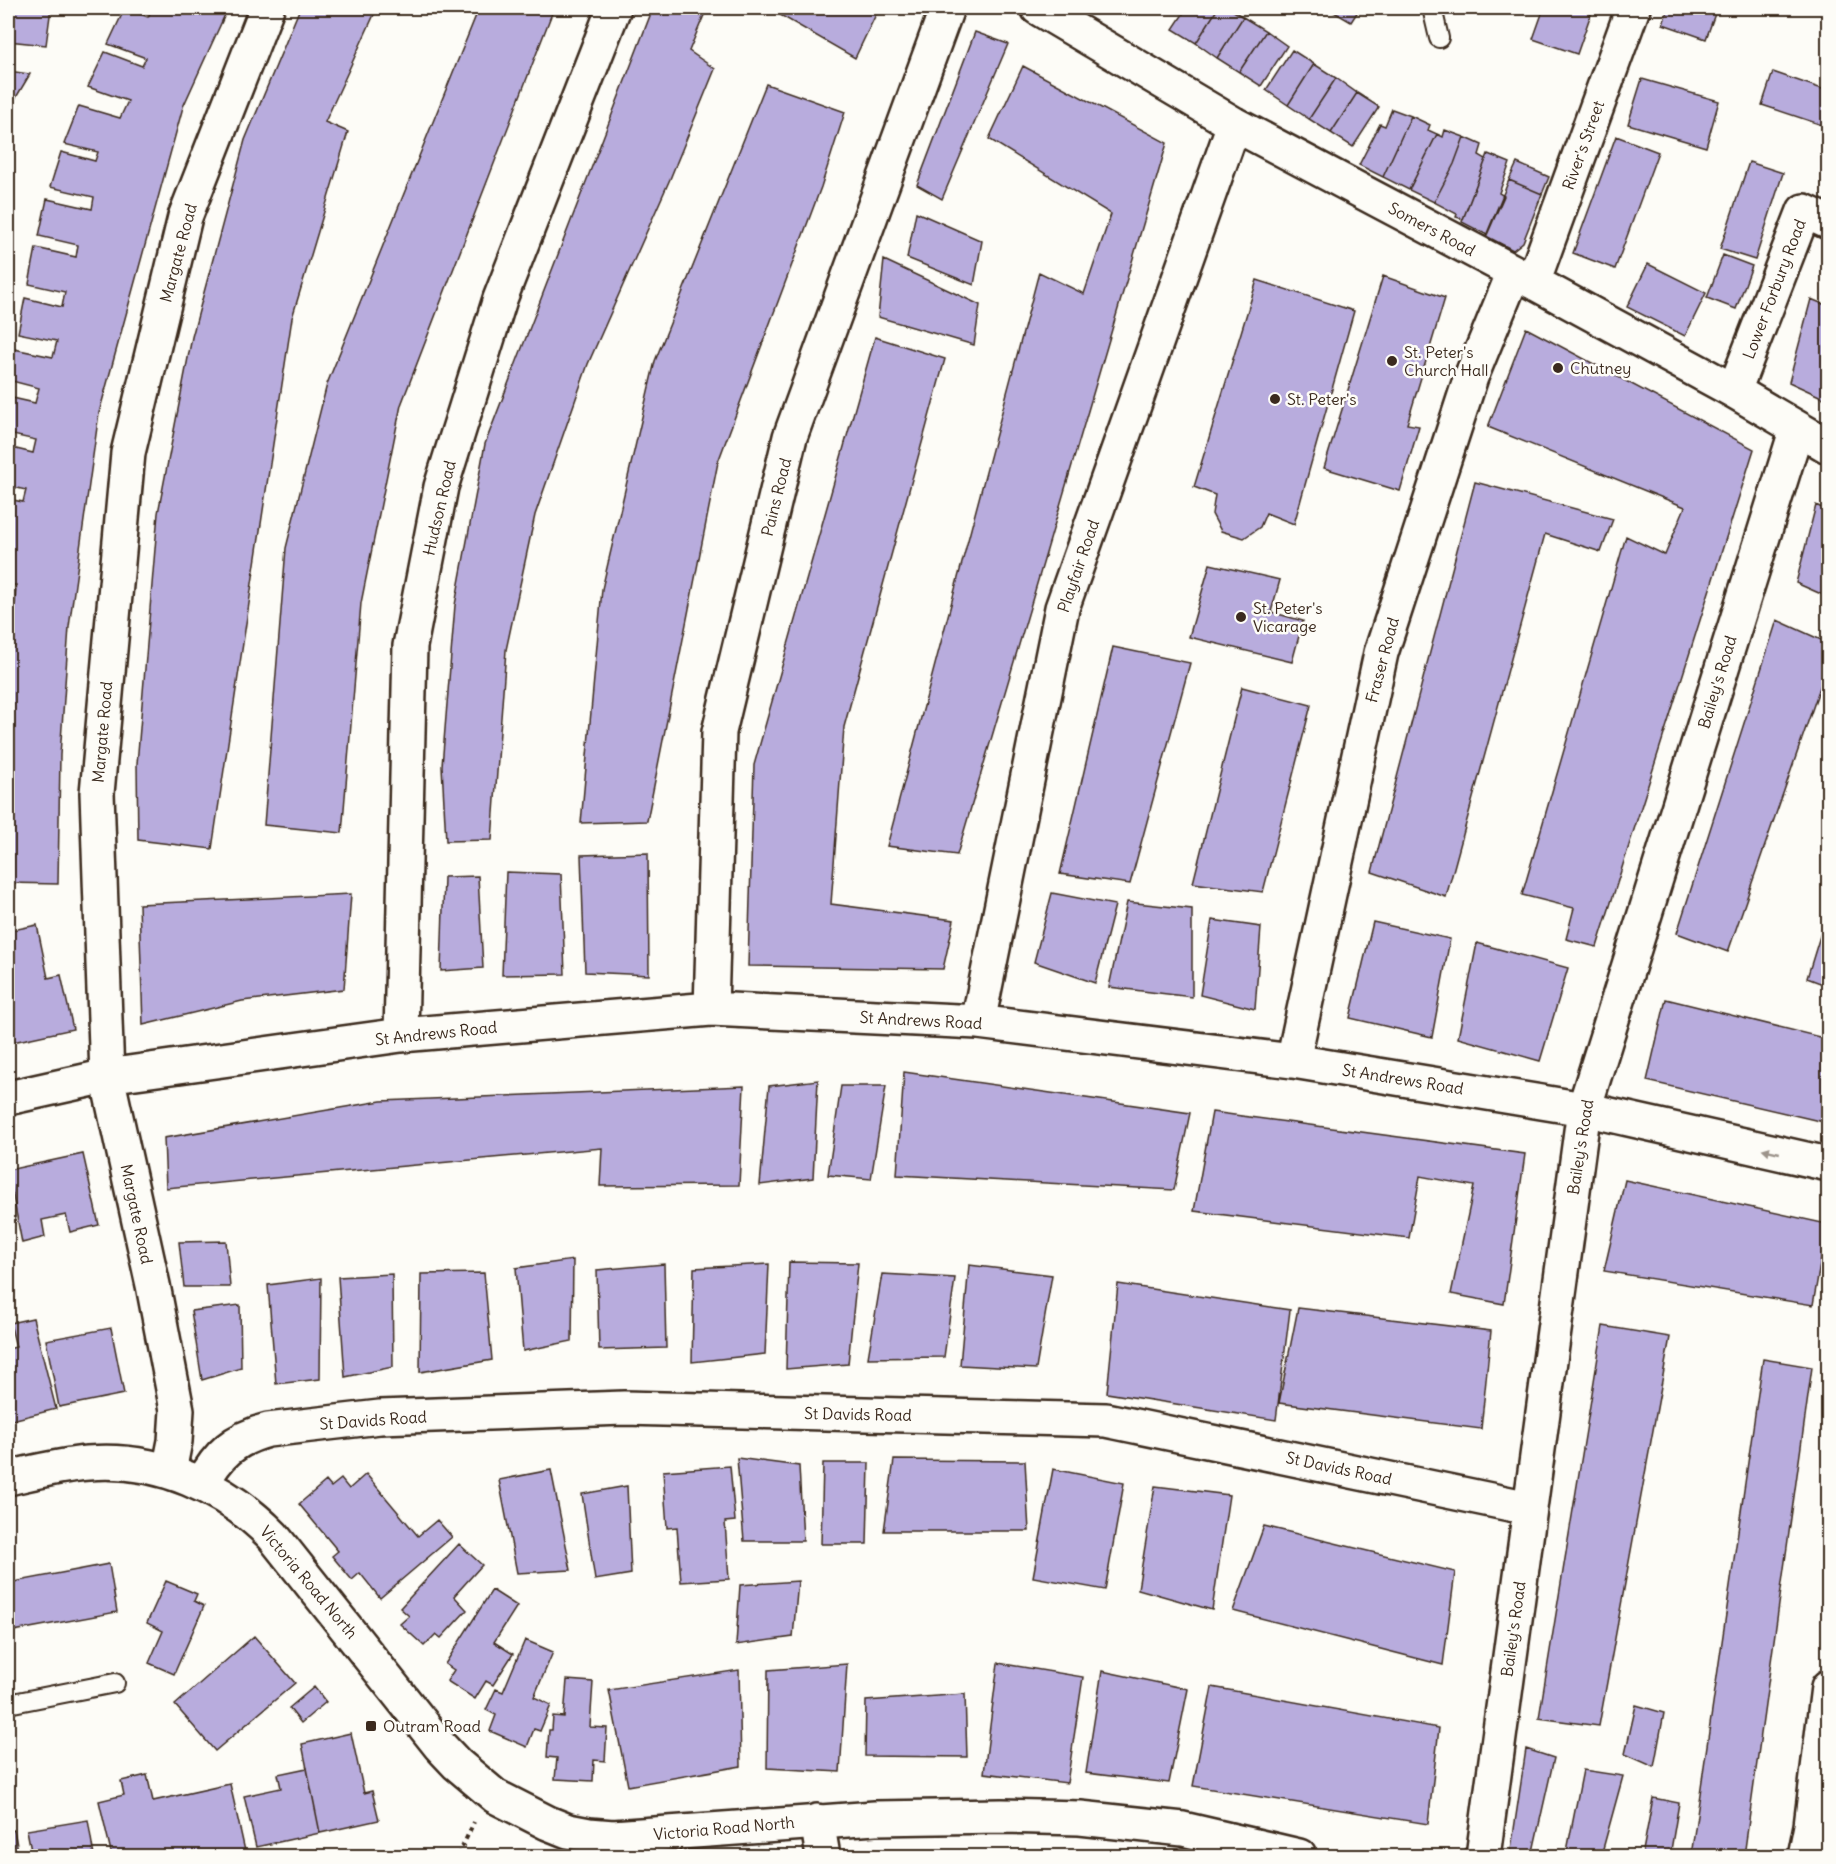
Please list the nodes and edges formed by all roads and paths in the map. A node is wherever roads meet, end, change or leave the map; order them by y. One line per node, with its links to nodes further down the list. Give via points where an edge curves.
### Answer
1 (267, 8): 18 (street, Margate Road, via 185,217 128,453 97,793)
2 (614, 8): 16 (street, Hudson Road, via 500,299 441,487 410,646)
3 (946, 8): 14 (street, Pains Road, via 790,437 719,732)
4 (1038, 8): 8 (street, Somers Road)
5 (1432, 8): 7 (lane)
6 (1633, 8): 10 (street, River's Street)
7 (1439, 38)
8 (1234, 124): 10 (street, Somers Road); 15 (street, Playfair Road, via 1062,608)
9 (1828, 222): 11 (street, Lower Forbury Road, via 1804,211)
10 (1523, 277): 11 (street, Somers Road); 17 (street, Fraser Road, via 1471,377 1381,653)
11 (1734, 391): 12 (street, Somers Road)
12 (1797, 428): 13 (street, Somers Road); 20 (street, Bailey's Road)
13 (1828, 447)
14 (711, 1009): 15 (street, St Andrews Road); 16 (street, St Andrews Road)
15 (978, 1023): 17 (street, St Andrews Road)
16 (401, 1035): 18 (street, St Andrews Road)
17 (1293, 1061): 20 (street, St Andrews Road)
18 (107, 1076): 19 (street, St Andrews Road); 22 (street, Margate Road, via 177,1410)
19 (8, 1098)
20 (1584, 1109): 21 (street, St Andrews Road, one-way to 20); 25 (street, Bailey's Road)
21 (1828, 1164)
22 (169, 1471): 23 (street, Victoria Road North, via 119,1462 89,1462); 24 (street, Victoria Road North)
23 (8, 1478)
24 (202, 1484): 25 (street, St Davids Road, via 211,1467 232,1445 268,1430 380,1418 624,1408 1106,1420); 29 (street, Victoria Road North, via 254,1516 440,1746 483,1786 523,1812 568,1831 613,1836)
25 (1530, 1508): 32 (street, Bailey's Road)
26 (115, 1683): 28 (lane)
27 (1828, 1688): 33 (street)
28 (8, 1704)
29 (817, 1821): 30 (street); 31 (street, Victoria Road North, via 945,1816 1080,1818 1183,1829)
30 (823, 1857)
31 (1299, 1857)
32 (1483, 1857)
33 (1805, 1857)

